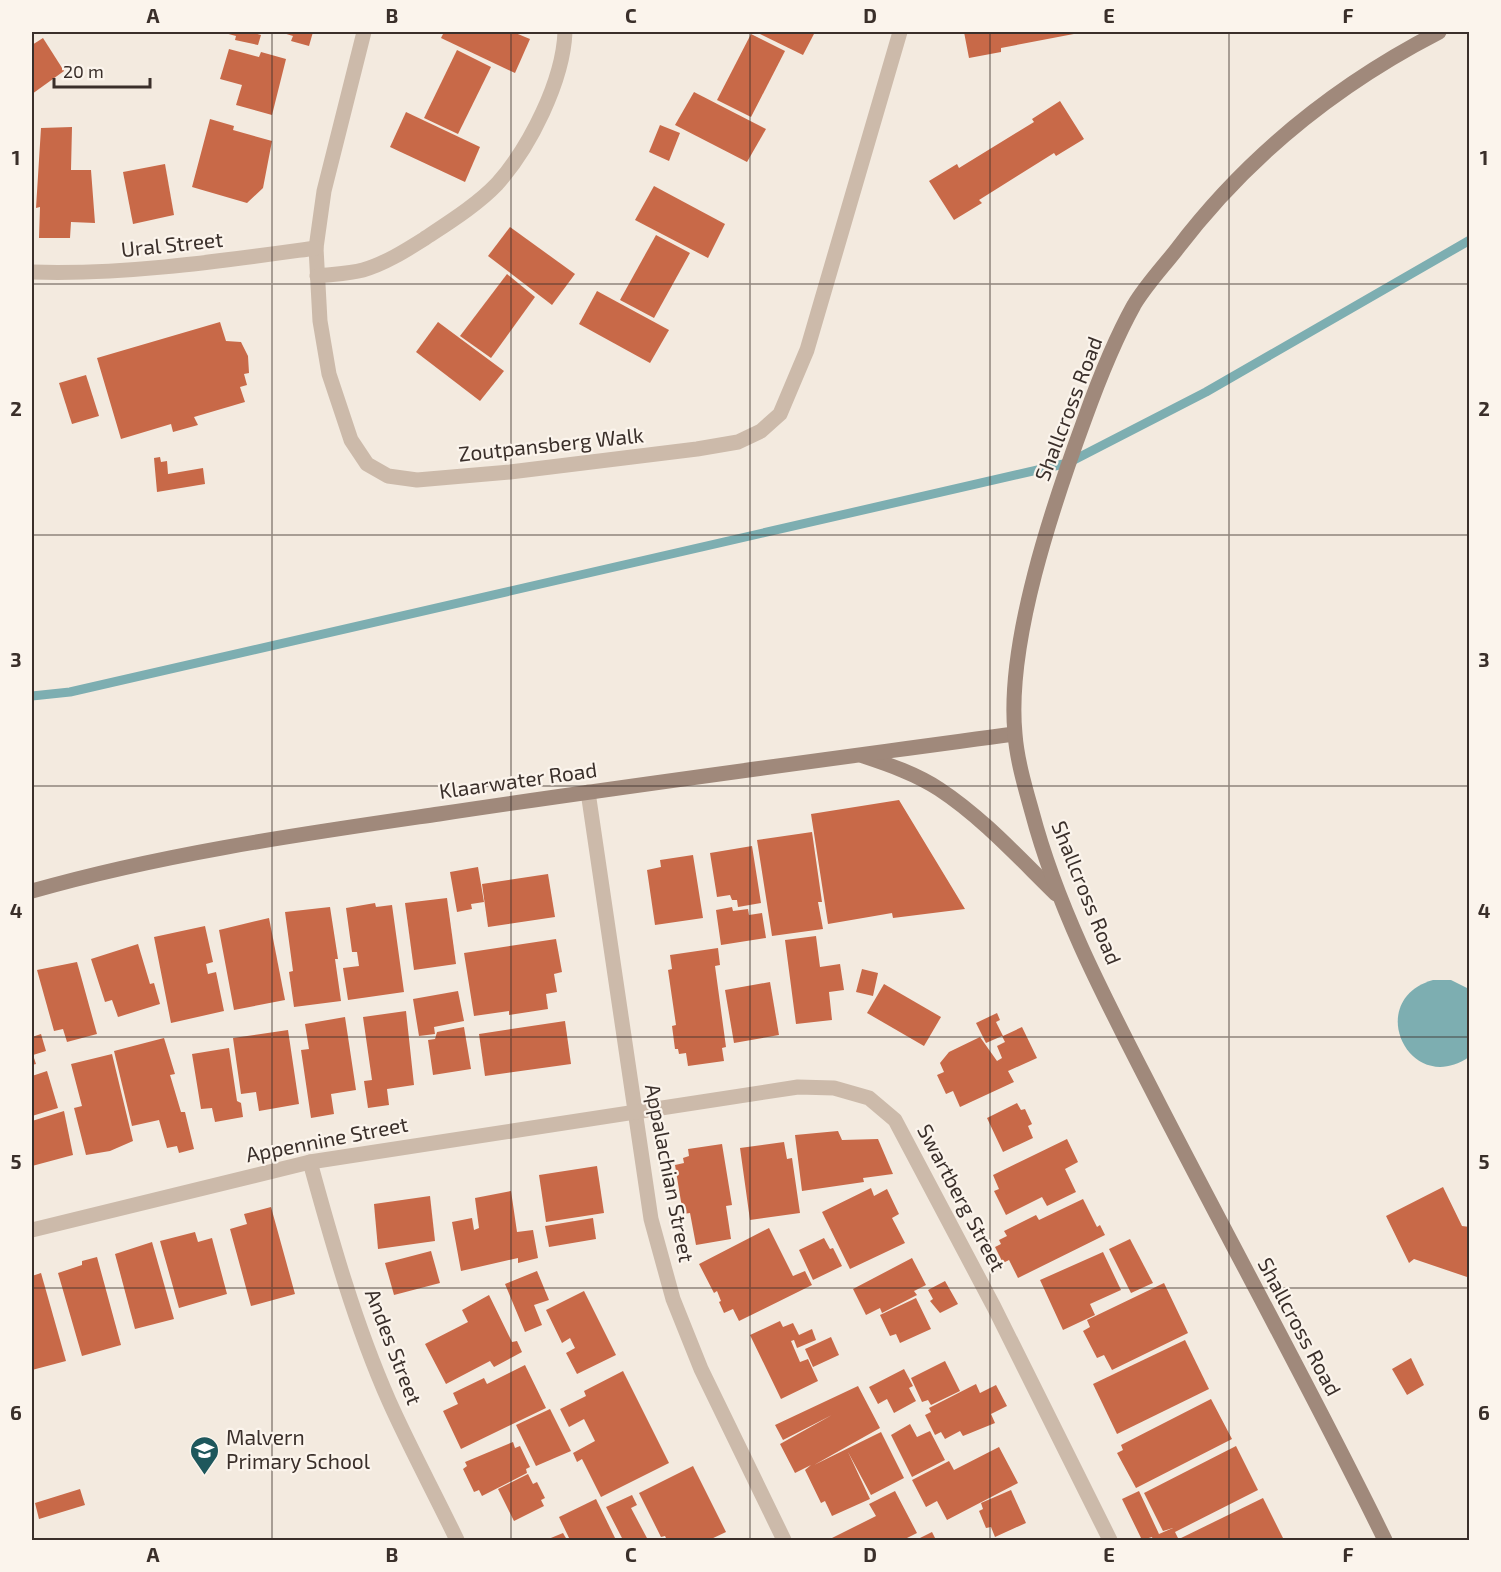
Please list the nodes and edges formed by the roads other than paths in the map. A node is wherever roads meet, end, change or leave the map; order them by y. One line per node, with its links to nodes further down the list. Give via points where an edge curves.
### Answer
1 (364, 32): 5 (street, Zoutpansberg Walk, via 324,191)
2 (565, 32): 7 (street, via 561,60 529,140 495,185 437,230 389,259 363,270)
3 (900, 32): 7 (street, Zoutpansberg Walk, via 792,391 780,414 761,431 738,442 510,472 417,480 388,476 367,464 340,413 329,374)
4 (1439, 32): 8 (street, Shallcross Road, via 1389,58 1307,114 1207,210 1136,302 1100,375 1068,463 1034,579 1017,664)
5 (316, 248): 6 (street, Ural Street, via 198,265 113,272); 7 (street, Zoutpansberg Walk)
6 (32, 272)
7 (317, 276)
8 (1014, 734): 9 (street, Klaarwater Road); 12 (street, Shallcross Road, via 1044,855)
9 (861, 755): 10 (street, Klaarwater Road); 12 (street, via 902,769 939,789 974,815)
10 (588, 792): 11 (street, Klaarwater Road, via 251,842 142,862); 13 (street, Appalachian Street)
11 (32, 891)
12 (1061, 898): 19 (street, Shallcross Road, via 1130,1047)
13 (634, 1111): 14 (street, Appennine Street); 17 (street, Appalachian Street, via 651,1219 673,1299 701,1369); 18 (street, Swartberg Street, via 807,1087 834,1088 869,1098 895,1120)
14 (310, 1162): 15 (street, Appennine Street); 16 (street, Andes Street, via 335,1255 388,1400)
15 (32, 1230)
16 (457, 1540)
17 (783, 1540)
18 (1110, 1540)
19 (1385, 1540)

